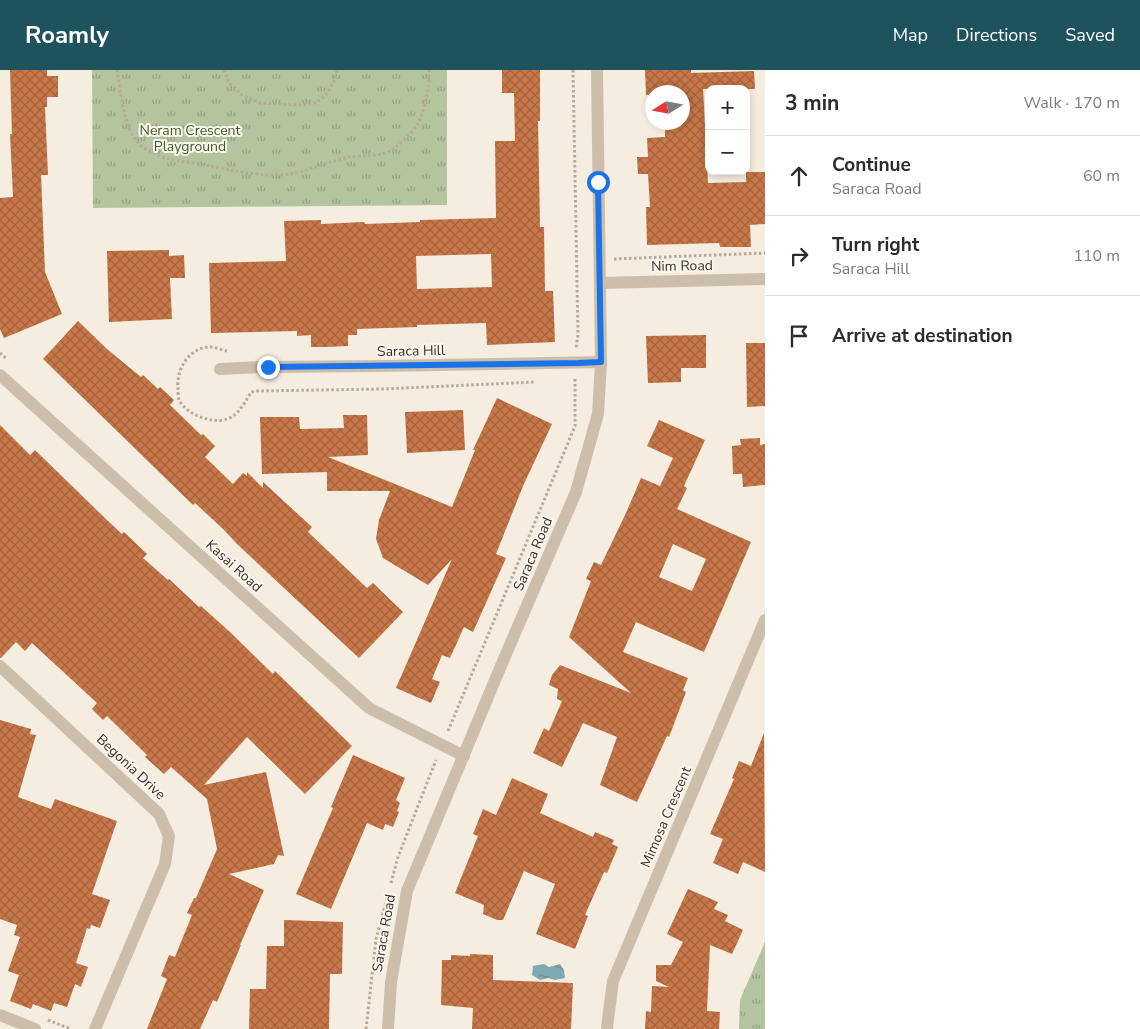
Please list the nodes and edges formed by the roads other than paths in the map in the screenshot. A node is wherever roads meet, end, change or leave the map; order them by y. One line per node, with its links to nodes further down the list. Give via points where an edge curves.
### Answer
1 (597, 70): 3 (street, Saraca Road)
2 (765, 279): 3 (street, Nim Road)
3 (600, 283): 4 (street, Saraca Road)
4 (601, 362): 5 (street, Saraca Hill); 9 (street, Saraca Road, via 598,414 576,492)
5 (220, 369)
6 (0, 375): 9 (street, Kasai Road, via 369,708)
7 (765, 620): 14 (street, Mimosa Crescent, via 614,981)
8 (0, 666): 12 (street, Begonia Drive, via 159,814 169,836 165,864)
9 (464, 756): 13 (street, Saraca Road, via 407,891 391,982)
10 (0, 1015): 11 (street)
11 (36, 1029)
12 (95, 1029)
13 (388, 1029)
14 (607, 1029)

